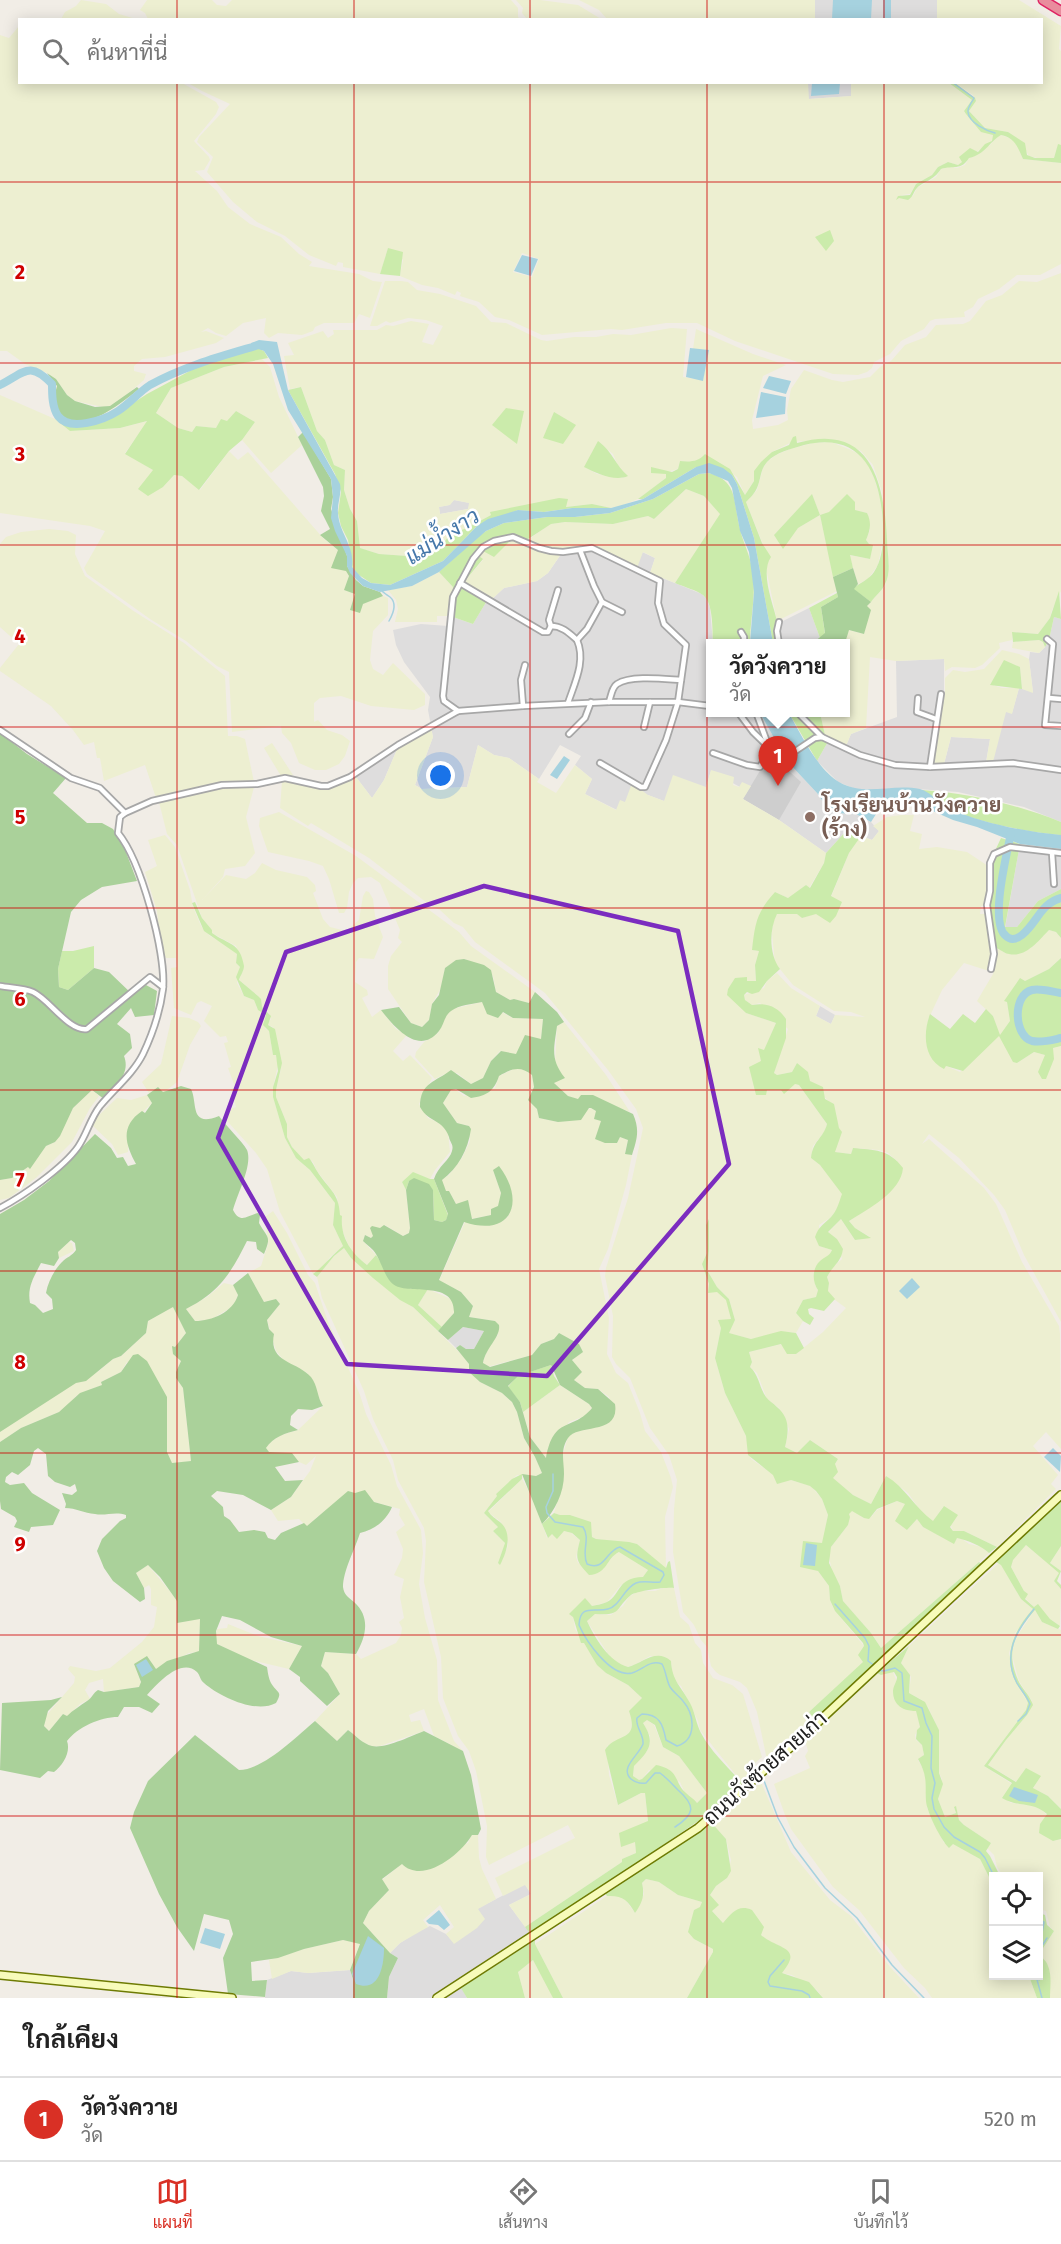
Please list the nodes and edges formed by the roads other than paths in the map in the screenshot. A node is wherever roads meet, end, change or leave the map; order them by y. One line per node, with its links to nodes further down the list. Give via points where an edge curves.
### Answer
1 (1043, 0): 2 (highway)
2 (1061, 11)
3 (580, 550): 4 (street, via 551,551 508,537 483,547); 6 (street); 16 (street, via 601,551 660,581 658,603 664,624 686,645)
4 (460, 583): 9 (street, via 543,632 548,632); 28 (street, via 451,611 443,696)
5 (558, 590): 9 (street)
6 (602, 602): 7 (street); 14 (street)
7 (622, 612)
8 (779, 622): 12 (street)
9 (550, 626): 14 (street, via 568,631)
10 (741, 632): 11 (street)
11 (744, 639)
12 (778, 639)
13 (1047, 639): 19 (street, via 1053,644)
14 (577, 640): 25 (street, via 582,651 580,666)
15 (525, 665): 27 (street, via 520,680)
16 (681, 680): 22 (street, via 656,678 620,683 614,687); 24 (street)
17 (941, 694): 32 (street)
18 (918, 698): 32 (street, via 917,712)
19 (1049, 698): 20 (street); 33 (street, via 1045,725)
20 (1061, 699)
21 (591, 702): 22 (street); 25 (street); 36 (street, via 585,718)
22 (609, 702): 23 (street)
23 (650, 702): 24 (street); 34 (street)
24 (678, 702): 26 (street); 40 (street, via 645,787)
25 (568, 703): 27 (street)
26 (706, 705)
27 (523, 706): 28 (street)
28 (458, 711): 43 (street, via 350,777 328,786 285,778 222,785 152,801)
29 (742, 717): 38 (street)
30 (758, 717): 38 (street)
31 (802, 717): 37 (street)
32 (936, 719): 41 (street)
33 (1061, 726)
34 (644, 727)
35 (0, 730): 43 (street, via 71,778 100,788)
36 (569, 734)
37 (822, 737): 38 (street, via 782,760); 41 (street, via 860,755 894,765)
38 (770, 750): 39 (street, via 759,768)
39 (713, 753)
40 (600, 763)
41 (930, 767): 42 (street, via 1013,764)
42 (1061, 770)
43 (125, 813): 49 (street, via 118,832 134,861 147,900)
44 (1052, 853): 45 (street); 46 (street); 47 (street, via 1010,847 994,854 987,905 994,954)
45 (1061, 853)
46 (1053, 884)
47 (991, 969)
48 (0, 986): 49 (street, via 36,994 82,1030 150,977)
49 (163, 987): 50 (street, via 156,1026 142,1056 99,1108 77,1149 17,1199)
50 (0, 1208)
51 (1061, 1495): 55 (main road, ถนนวังซ้ายสายเก่า, via 800,1739 698,1828)
52 (0, 1975): 53 (main road)
53 (209, 1997): 54 (main road)
54 (232, 1998)
55 (437, 1998)

